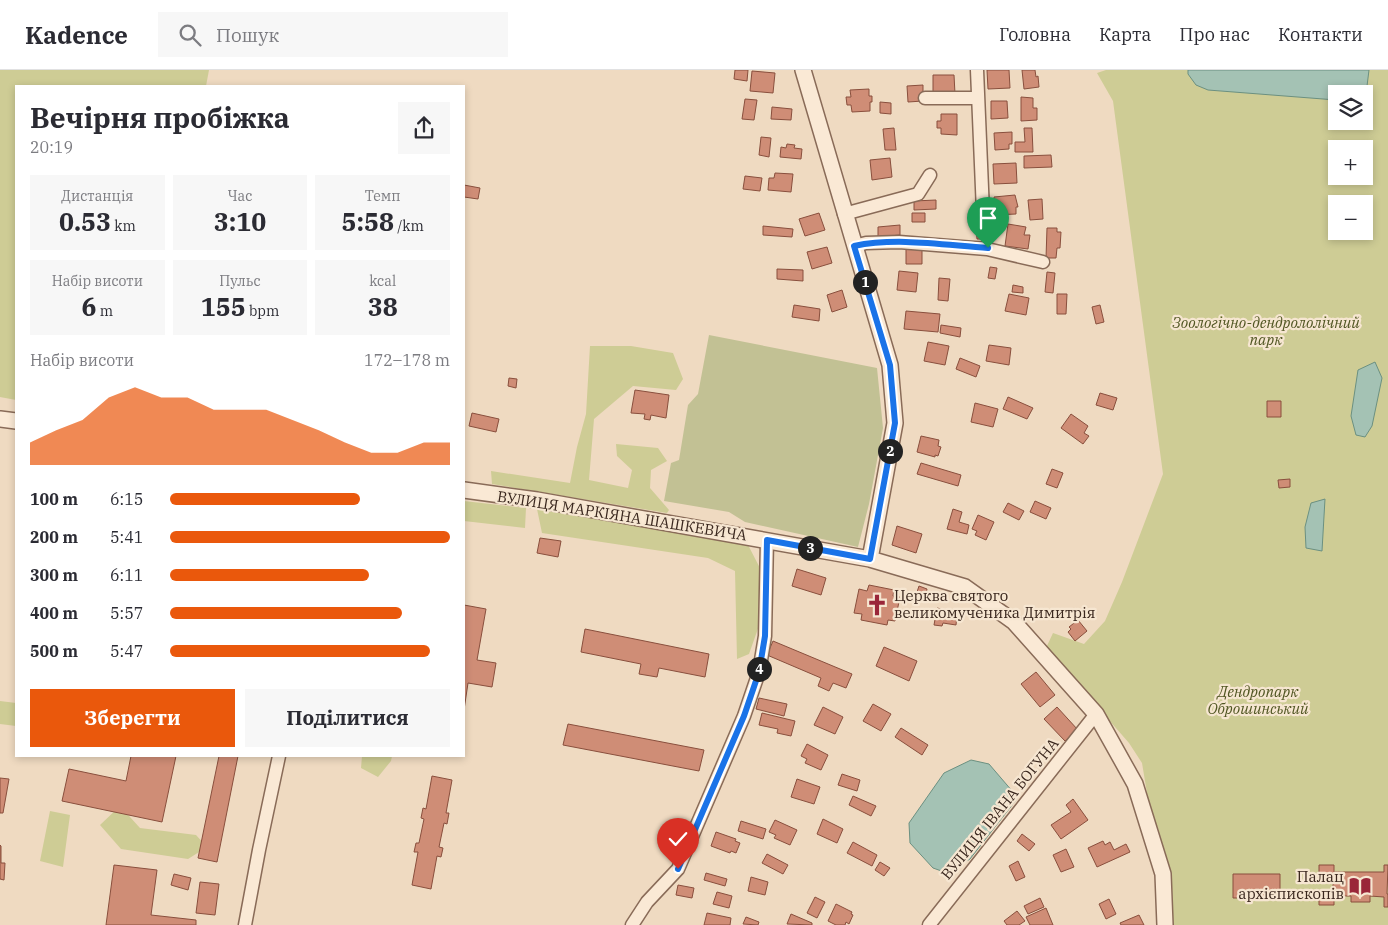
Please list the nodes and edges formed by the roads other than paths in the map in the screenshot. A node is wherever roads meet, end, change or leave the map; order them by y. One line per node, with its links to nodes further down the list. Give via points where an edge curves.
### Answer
1 (803, 70): 7 (street)
2 (977, 70): 4 (street)
3 (925, 98): 4 (street)
4 (978, 98): 6 (street)
5 (930, 175): 7 (street, via 918,194)
6 (983, 212)
7 (844, 214): 8 (street)
8 (854, 246): 9 (street, via 898,242 988,248); 14 (street, via 890,365 895,423)
9 (1043, 262)
10 (0, 419): 11 (street)
11 (15, 421)
12 (465, 490): 13 (street, ВУЛИЦЯ МАРКІЯНА ШАШКЕВИЧА)
13 (767, 540): 14 (street, ВУЛИЦЯ МАРКІЯНА ШАШКЕВИЧА); 18 (street, via 765,636 759,672 744,716 678,869 647,902)
14 (870, 559): 15 (street, ВУЛИЦЯ МАРКІЯНА ШАШКЕВИЧА, via 966,587 1014,622)
15 (1096, 714): 19 (street, ВУЛИЦЯ ІВАНА БОГУНА); 20 (street, ВУЛИЦЯ МАРКІЯНА ШАШКЕВИЧА, via 1135,784 1163,874)
16 (279, 757): 17 (street)
17 (245, 925)
18 (632, 925)
19 (929, 925)
20 (1166, 925)

